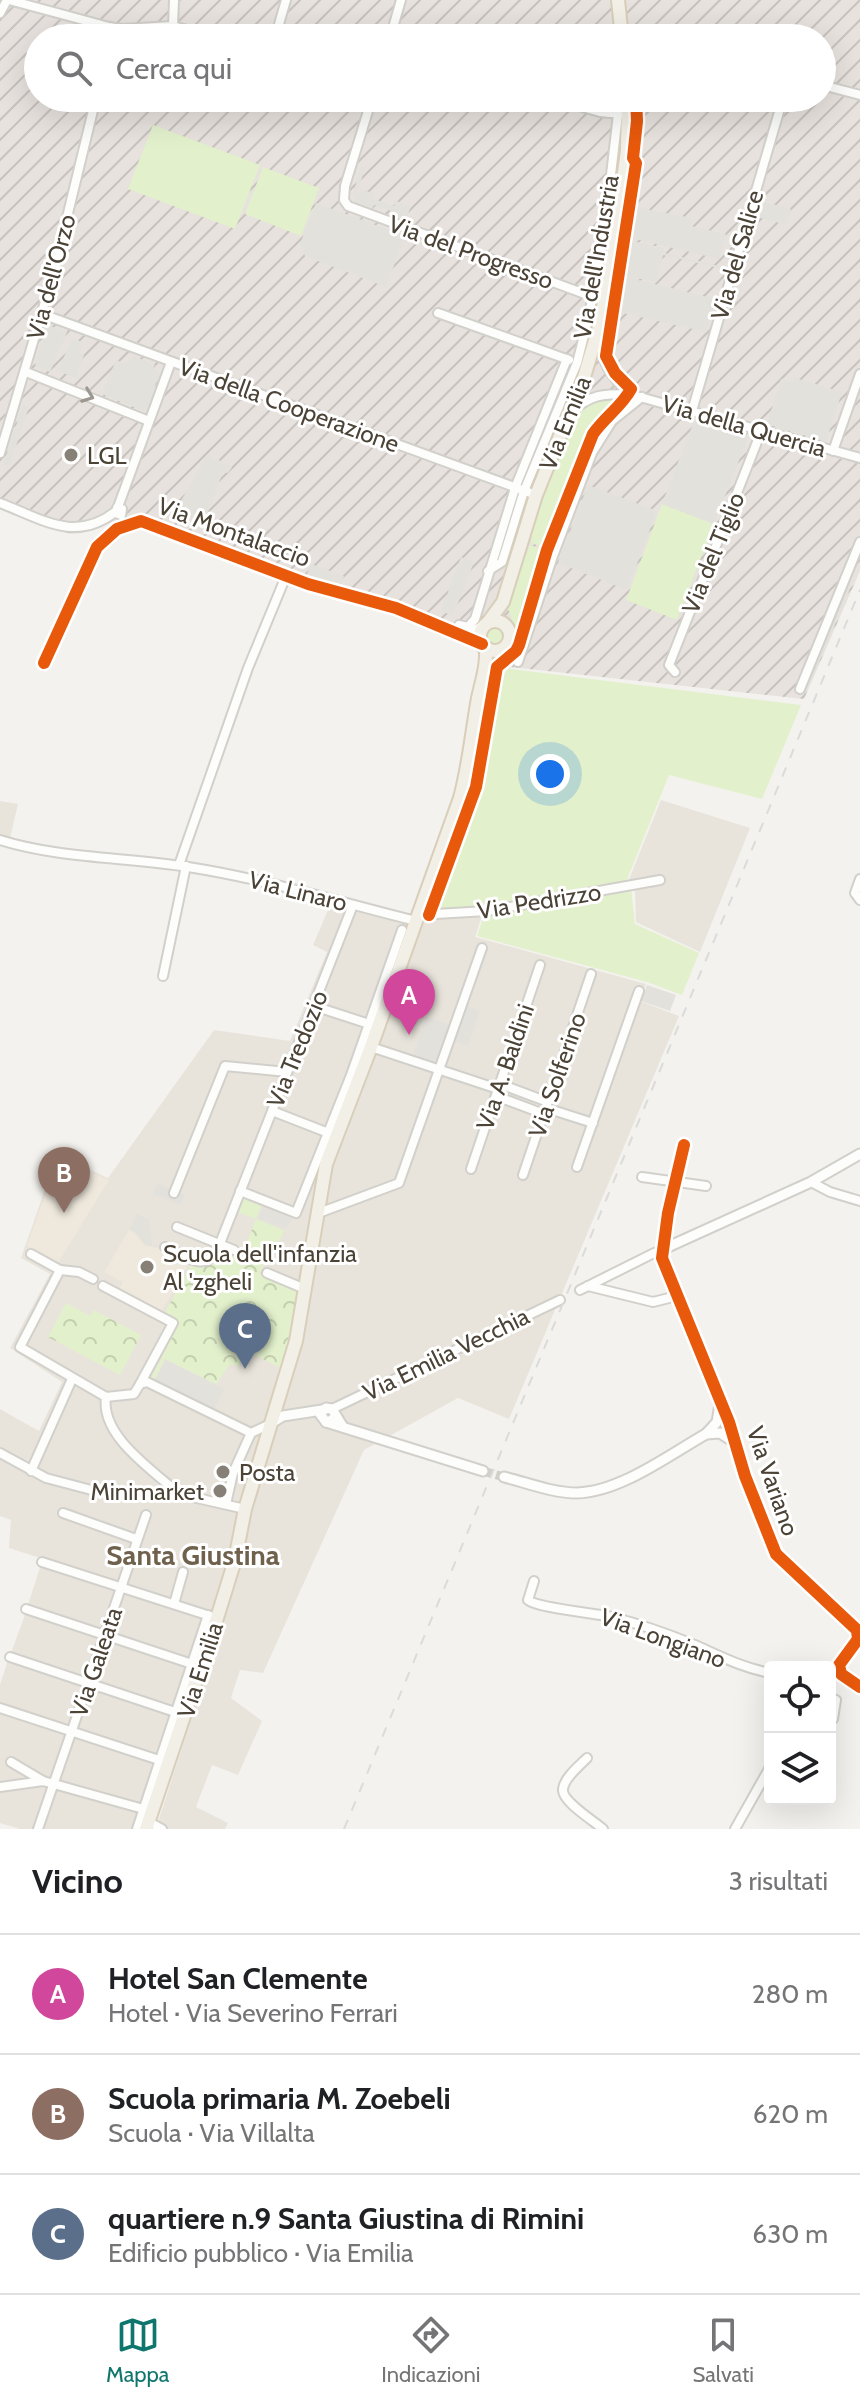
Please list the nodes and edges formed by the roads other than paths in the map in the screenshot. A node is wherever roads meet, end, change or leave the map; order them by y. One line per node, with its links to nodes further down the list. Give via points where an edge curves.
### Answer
1 (8, 0): 6 (street); 7 (street)
2 (174, 0): 8 (street)
3 (286, 0): 9 (street)
4 (401, 0): 10 (street)
5 (618, 0): 11 (main road)
6 (0, 13)
7 (92, 24)
8 (173, 24)
9 (279, 24)
10 (394, 24)
11 (621, 24)
12 (836, 89): 13 (street)
13 (860, 95)
14 (92, 112): 22 (street, Via dell'Orzo)
15 (368, 112): 20 (street, Via del Progresso, via 345,186 348,206)
16 (619, 112): 18 (street)
17 (779, 112): 30 (street, Via del Salice)
18 (624, 113): 19 (main road, Via Emilia)
19 (612, 218): 20 (street, Via dell'Industria); 23 (main road, Via Emilia)
20 (593, 297): 25 (street, Via dell'Industria)
21 (438, 313): 25 (street)
22 (42, 314): 24 (street, Via della Cooperazione); 26 (street, Via dell'Orzo)
23 (599, 327): 25 (main road, Via Emilia); 28 (street, Via della Quercia, via 608,372)
24 (171, 362): 32 (street); 37 (street, Via della Cooperazione)
25 (577, 363): 31 (main road, Via Emilia); 37 (street, Via dell'Industria, via 549,416)
26 (26, 372): 32 (street, one-way to 32); 35 (street, Via dell'Orzo)
27 (860, 374): 34 (street)
28 (629, 394): 29 (street, Via della Quercia); 31 (street, Via della Quercia, via 599,394)
29 (642, 397): 30 (street, Via della Quercia); 50 (street, via 612,421 592,453)
30 (692, 411): 33 (street, Via della Quercia)
31 (569, 415): 37 (main road, Via Emilia)
32 (149, 421): 39 (street)
33 (761, 432): 34 (street, Via della Quercia); 53 (street, Via del Tiglio, via 669,665)
34 (833, 451): 36 (street, Via della Quercia)
35 (0, 453)
36 (860, 458)
37 (525, 491): 43 (main road, Via Emilia); 45 (street, Via dell'Industria, via 488,571 472,625)
38 (0, 503): 39 (street, via 76,529)
39 (119, 511): 40 (street)
40 (141, 521): 42 (street, Via Montalaccio); 51 (street, Via Montalaccio, via 109,534 97,547)
41 (860, 542): 54 (street)
42 (286, 576): 47 (street, Via Montalaccio, via 396,608); 56 (street, via 248,668)
43 (503, 602): 44 (main road, Via Emilia); 46 (main road, Via Emilia)
44 (487, 623): 46 (main road, via 500,621); 47 (street); 48 (main road, Via Emilia, via 480,634)
45 (459, 625)
46 (508, 627): 49 (main road, Via Emilia, via 510,637)
47 (466, 636): 48 (street, Via Montalaccio)
48 (484, 646): 49 (main road); 52 (main road, Via Emilia)
49 (501, 649): 52 (main road, Via Emilia)
50 (518, 662)
51 (44, 663)
52 (487, 668): 61 (main road, Via Emilia, via 460,798)
53 (675, 672)
54 (800, 689)
55 (0, 840): 56 (street, Via Linaro)
56 (183, 866): 60 (street, Via Linaro); 66 (street)
57 (860, 879): 59 (street)
58 (660, 880): 61 (street, Via Pedrizzo)
59 (857, 896)
60 (353, 905): 61 (street, Via Linaro); 68 (street, Via Tredozio)
61 (417, 918): 70 (main road, Via Emilia)
62 (402, 930): 69 (street, Via Emilia)
63 (482, 948): 71 (street)
64 (540, 965): 74 (street, Via A. Baldini)
65 (591, 974): 75 (street, Via Solferino)
66 (163, 976)
67 (639, 991): 77 (street)
68 (314, 1006): 69 (street); 72 (street, Via Tredozio)
69 (369, 1024): 73 (street, Via Emilia)
70 (371, 1047): 71 (street); 73 (main road, Via Emilia)
71 (439, 1069): 74 (street); 92 (street, via 399,1183)
72 (287, 1072): 76 (street, Via Tredozio); 90 (street, via 225,1066)
73 (355, 1077): 78 (street, Via Emilia); 85 (main road, Via Emilia)
74 (498, 1090): 75 (street); 82 (street, Via A. Baldini)
75 (546, 1108): 77 (street); 83 (street, Via Solferino)
76 (272, 1111): 78 (street); 89 (street, Via Tredozio)
77 (593, 1123): 81 (street)
78 (326, 1132): 85 (street, Via Emilia)
79 (684, 1145): 86 (street)
80 (860, 1154): 87 (street)
81 (577, 1167)
82 (471, 1169)
83 (523, 1175)
84 (642, 1177): 86 (street)
85 (315, 1179): 89 (street, via 296,1213); 92 (main road, Via Emilia)
86 (676, 1182): 88 (street); 97 (street)
87 (811, 1182): 91 (street); 97 (street)
88 (706, 1186)
89 (240, 1191): 94 (street, Via Tredozio)
90 (174, 1193)
91 (860, 1201)
92 (316, 1214): 103 (main road, Via Emilia)
93 (177, 1227): 94 (street)
94 (220, 1244): 95 (street, via 204,1263); 96 (street)
95 (165, 1247)
96 (234, 1250)
97 (663, 1251): 104 (street, Via Variano); 104 (street, via 584,1288 653,1302)
98 (31, 1254): 99 (street)
99 (60, 1270): 101 (street); 106 (street, via 20,1347)
100 (267, 1273): 103 (street)
101 (93, 1279)
102 (103, 1286): 107 (street, via 173,1323)
103 (305, 1289): 113 (main road, Via Emilia, via 296,1341)
104 (677, 1296): 109 (street, Via Variano)
105 (560, 1300): 110 (street, Via Emilia Vecchia)
106 (72, 1379): 108 (street); 119 (street)
107 (140, 1384): 108 (street, via 134,1394); 114 (street, via 151,1384)
108 (106, 1397): 122 (street, via 105,1414 120,1438)
109 (720, 1400): 111 (street); 112 (street, Via Variano)
110 (327, 1416): 113 (street, Via Emilia Vecchia, via 303,1413); 120 (street, via 346,1430)
111 (717, 1422): 112 (street); 116 (street)
112 (729, 1422): 115 (street); 117 (street, Via Variano)
113 (270, 1424): 114 (street); 124 (main road, Via Emilia)
114 (251, 1433): 123 (street)
115 (720, 1433): 116 (street); 117 (street)
116 (706, 1434): 121 (street, via 620,1482 589,1492 554,1490)
117 (736, 1444): 135 (street, Via Variano, via 776,1554)
118 (0, 1453): 119 (street)
119 (31, 1471): 122 (street, via 99,1492)
120 (483, 1471)
121 (504, 1477)
122 (179, 1494): 123 (street)
123 (226, 1504): 124 (street)
124 (245, 1509): 134 (main road, Via Emilia, via 235,1560)
125 (63, 1513): 127 (street)
126 (146, 1515): 127 (street, Via Galeata)
127 (136, 1539): 131 (street, Via Galeata)
128 (42, 1562): 131 (street)
129 (183, 1572): 132 (street)
130 (534, 1581): 140 (street, Via Longiano, via 528,1600 534,1605 645,1626)
131 (121, 1587): 132 (street); 136 (street, Via Galeata)
132 (174, 1604): 134 (street)
133 (26, 1609): 136 (street)
134 (212, 1617): 138 (street, Via Emilia); 154 (main road, Via Emilia)
135 (860, 1634): 139 (street, Via Variano)
136 (105, 1636): 138 (street); 142 (street, Via Galeata)
137 (10, 1657): 142 (street)
138 (192, 1664): 145 (street, Via Emilia)
139 (836, 1669)
140 (764, 1671)
141 (836, 1673): 143 (street, Via Variano)
142 (89, 1683): 145 (street); 146 (street, Via Galeata)
143 (860, 1687)
144 (0, 1708): 146 (street)
145 (175, 1712): 148 (street, Via Emilia)
146 (72, 1732): 148 (street); 152 (street, Via Galeata)
147 (587, 1758): 157 (street, via 562,1791)
148 (159, 1760): 154 (street, Via Emilia)
149 (11, 1762): 151 (street)
150 (764, 1778): 158 (street)
151 (43, 1781): 152 (street); 153 (street)
152 (54, 1785): 154 (street); 155 (street, Via Galeata)
153 (0, 1787)
154 (146, 1820): 156 (street)
155 (38, 1829)
156 (162, 1829)
157 (603, 1829)
158 (735, 1829)

